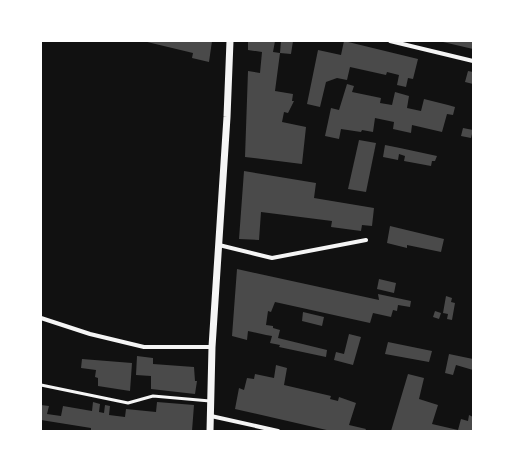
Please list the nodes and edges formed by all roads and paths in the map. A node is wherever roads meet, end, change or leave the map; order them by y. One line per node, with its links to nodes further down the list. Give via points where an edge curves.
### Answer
1 (230, 41): 5 (street)
2 (390, 41): 3 (street)
3 (473, 61)
4 (366, 240): 5 (street, via 272,258)
5 (219, 245): 7 (street)
6 (41, 318): 7 (street, via 90,334 144,347)
7 (212, 348): 9 (street)
8 (41, 385): 9 (lane, via 128,403 154,396)
9 (211, 401): 10 (street)
10 (211, 416): 11 (street); 12 (street)
11 (210, 431)
12 (278, 431)

